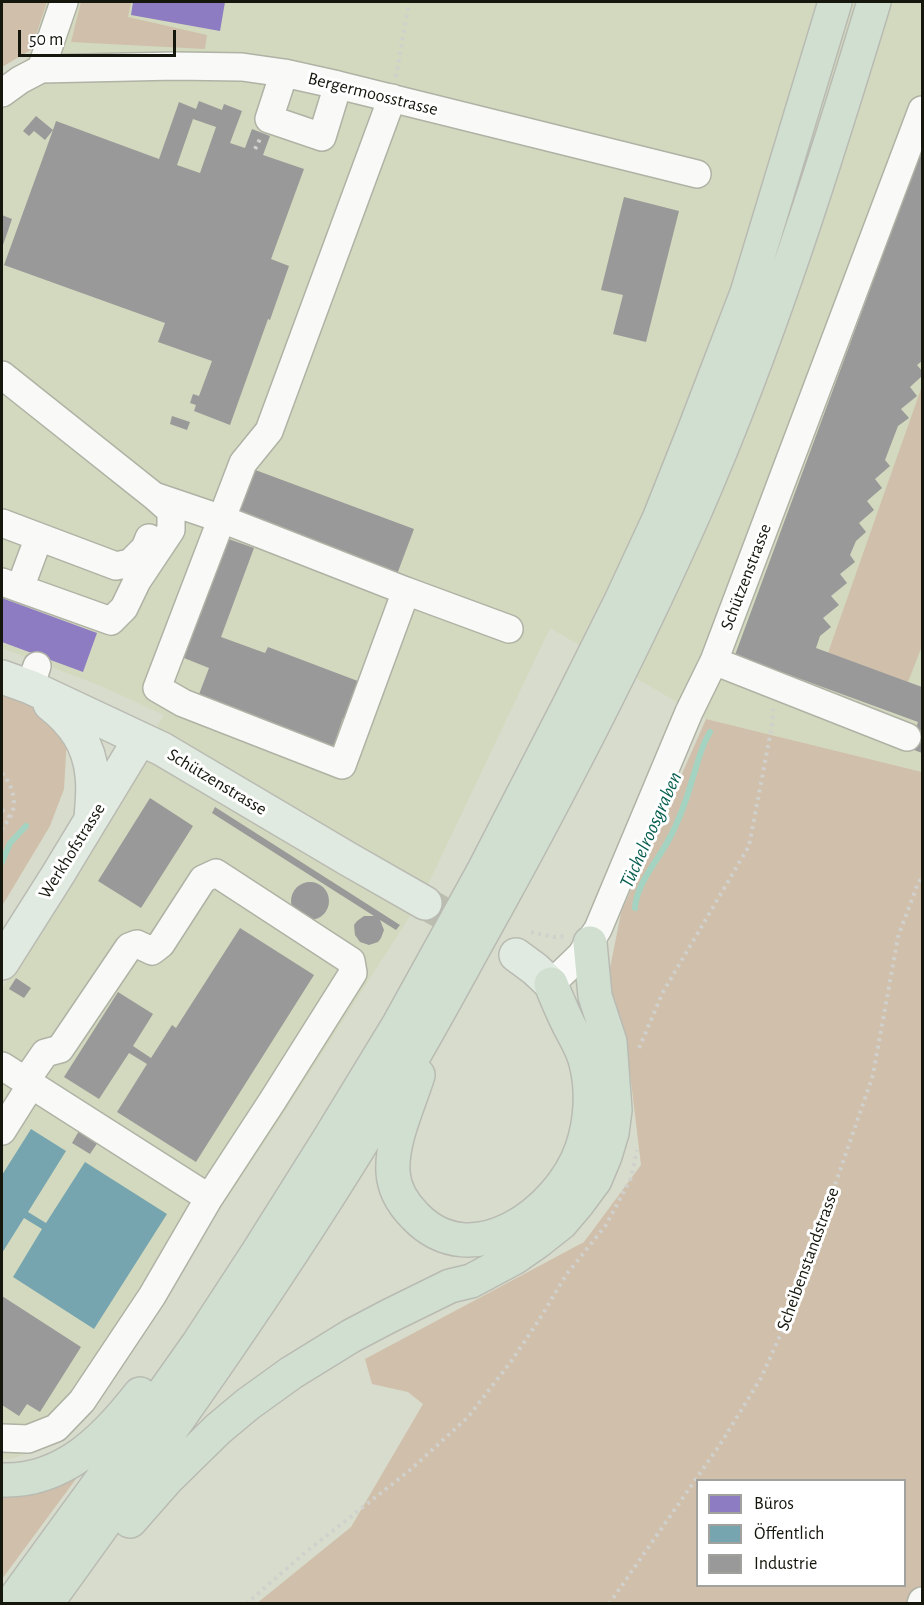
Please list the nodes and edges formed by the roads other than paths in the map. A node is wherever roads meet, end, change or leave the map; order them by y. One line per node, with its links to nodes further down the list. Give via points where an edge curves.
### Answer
1 (64, 2): 4 (street)
2 (835, 2): 35 (highway, via 747,293 659,519 488,862 410,1004)
3 (874, 2): 29 (highway, via 814,197 750,377 697,506 580,752)
4 (41, 69): 5 (street, Bergermoosstrasse, via 242,67); 7 (street)
5 (284, 73): 6 (street, Bergermoosstrasse); 6 (street, via 269,119 322,137)
6 (338, 85): 8 (street, Bergermoosstrasse)
7 (2, 93)
8 (392, 98): 10 (street, Bergermoosstrasse); 13 (street, via 269,431 243,463)
9 (922, 110): 19 (street, Schützenstrasse)
10 (697, 174)
11 (2, 375): 12 (street)
12 (154, 496): 13 (street); 15 (street, via 156,525 145,548 130,563 116,566); 16 (street, via 171,511 171,530 124,608 111,621)
13 (222, 519): 17 (street); 17 (street, via 157,688 183,704 342,765)
14 (2, 523): 15 (street)
15 (39, 537): 16 (street)
16 (11, 585)
17 (406, 591): 18 (street)
18 (509, 629)
19 (714, 661): 21 (street); 26 (street, Schützenstrasse)
20 (23, 677): 22 (main road, Schützenstrasse); 23 (main road, via 81,736 93,776)
21 (907, 737)
22 (140, 739): 23 (main road, Werkhofstrasse); 24 (main road, Schützenstrasse)
23 (91, 820): 27 (main road, Werkhofstrasse)
24 (425, 903)
25 (522, 943): 28 (main road, via 535,969)
26 (590, 943): 28 (street, Schützenstrasse); 31 (highway, via 596,996 610,1042)
27 (2, 963)
28 (551, 984): 29 (highway, via 586,1063 589,1120 581,1150 551,1199 509,1231 486,1238 463,1240 440,1234 422,1223 406,1206 393,1172 398,1139); 31 (highway, via 581,1006)
29 (438, 1013): 39 (highway, via 367,1134 230,1345)
30 (2, 1066): 32 (street)
31 (613, 1071): 40 (highway, via 615,1110 605,1156 595,1180 561,1222 514,1258 351,1336 248,1404 166,1480)
32 (28, 1084): 33 (street); 34 (street); 34 (street, via 45,1053 60,1048 129,947 137,944 152,951 162,944 202,879 216,873 351,961 352,973)
33 (2, 1131)
34 (209, 1198): 36 (street, via 152,1296 82,1401 56,1428 28,1439)
35 (258, 1252): 37 (highway, via 201,1311 130,1407 80,1457 28,1478); 38 (highway, via 122,1453)
36 (2, 1438)
37 (2, 1480)
38 (11, 1604)
39 (46, 1604)
40 (67, 1604)

